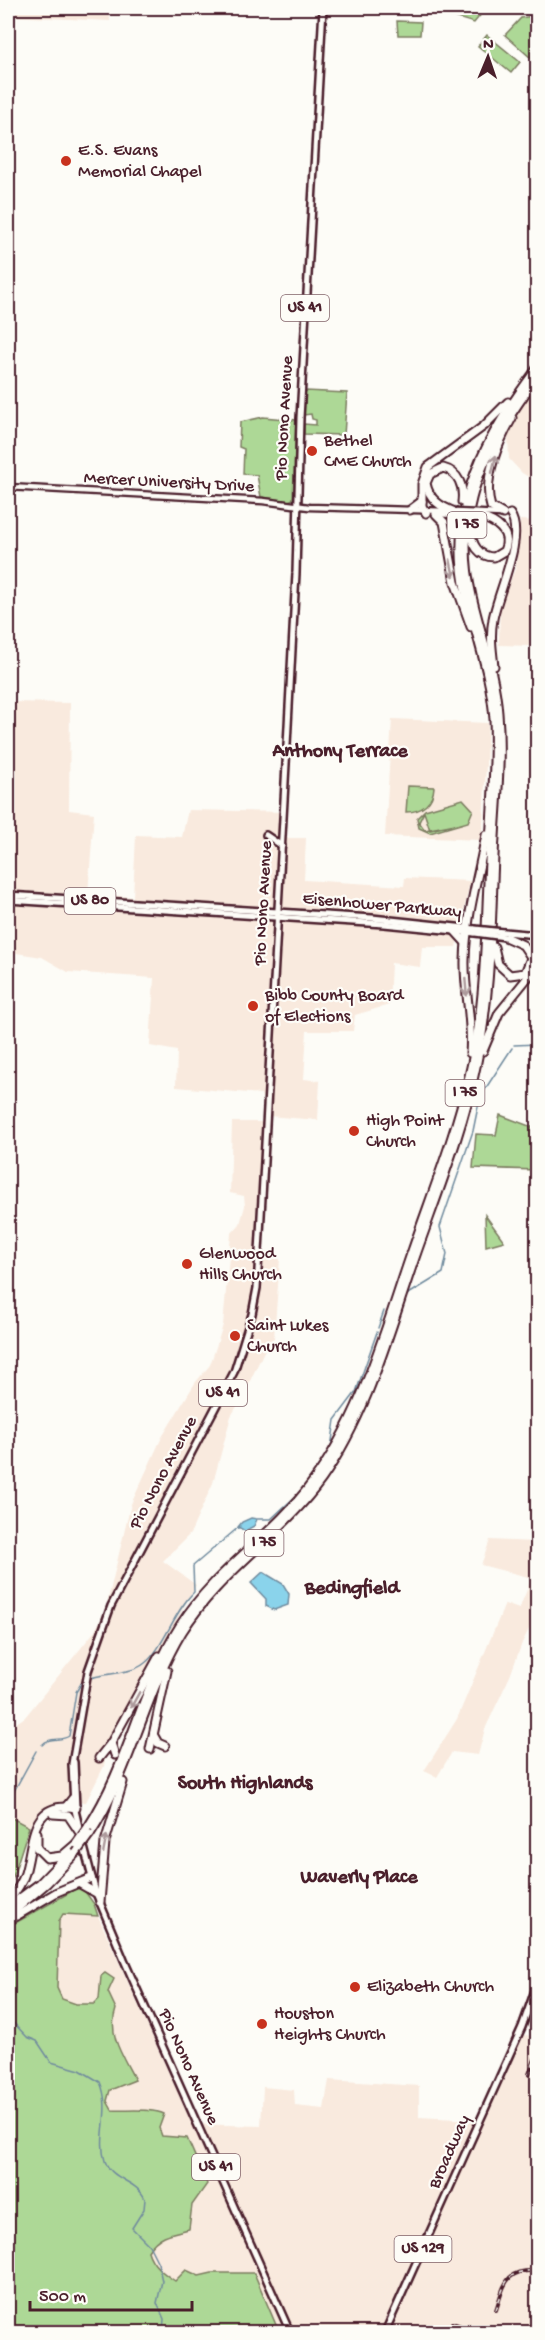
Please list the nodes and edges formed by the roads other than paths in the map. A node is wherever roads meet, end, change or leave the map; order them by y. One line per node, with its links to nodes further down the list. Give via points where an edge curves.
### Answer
1 (322, 8): 9 (main road, Pio Nono Avenue / US 41)
2 (537, 367): 5 (highway, I 75)
3 (537, 376): 6 (highway, I 75, via 497,432)
4 (537, 381): 15 (highway, one-way to 4, via 494,511 489,502 494,460 509,424)
5 (526, 383): 8 (highway, via 484,426 428,467); 19 (highway, I 75, via 492,431 476,466 463,514)
6 (478, 474): 16 (highway, via 471,537 483,555 498,556 506,547 506,536 497,524); 21 (highway, I 75, via 468,520 468,571)
7 (8, 488): 9 (main road, Mercer University Drive)
8 (422, 501): 10 (highway); 12 (highway)
9 (297, 506): 11 (main road, Mercer University Drive); 26 (main road, Pio Nono Avenue / US 41)
10 (410, 510): 11 (main road, Mercer University Drive); 12 (main road, Mercer University Drive)
11 (401, 511): 12 (main road, Mercer University Drive)
12 (425, 512): 13 (main road, Mercer University Drive); 14 (main road, Mercer University Drive)
13 (455, 513): 14 (main road, Mercer University Drive); 16 (main road, Mercer University Drive, bridge); 19 (highway, via 428,492 427,478 436,470 452,472 462,487)
14 (436, 514): 20 (highway, one-way to 20, via 444,522 456,582)
15 (507, 514): 16 (main road, Mercer University Drive); 18 (highway)
16 (480, 515)
17 (521, 518): 18 (highway)
18 (513, 527): 21 (highway, via 511,562 491,628)
19 (461, 553): 20 (highway, I 75, via 466,594)
20 (488, 680): 22 (highway, I 75)
21 (495, 690): 22 (highway, I 75)
22 (496, 713): 23 (highway, I 75)
23 (497, 729): 24 (highway, I 75); 27 (highway, I 75)
24 (491, 809): 31 (highway); 39 (highway, I 75, via 482,1002)
25 (266, 835): 26 (main road)
26 (282, 847): 30 (main road, Pio Nono Avenue / US 41)
27 (492, 894): 37 (highway, via 497,962 506,972 517,976 527,970); 38 (highway, I 75, via 486,1006)
28 (8, 895): 30 (main road, Eisenhower Parkway / US 80)
29 (8, 900): 30 (main road, Eisenhower Parkway / US 80)
30 (278, 915): 32 (main road, Eisenhower Parkway / US 80); 52 (main road, Pio Nono Avenue / US 41, via 252,1314 234,1372 106,1618 83,1691)
31 (468, 919): 32 (highway); 33 (highway)
32 (455, 929): 33 (main road, Eisenhower Parkway / US 80); 36 (highway)
33 (471, 931): 34 (main road, Eisenhower Parkway / US 80, bridge); 36 (highway)
34 (505, 935): 35 (main road, Eisenhower Parkway / US 80); 37 (highway, via 521,944)
35 (536, 940): 37 (highway); 38 (highway, via 532,974 493,1023)
36 (466, 943): 39 (highway, one-way to 39, via 471,1040)
37 (531, 957)
38 (473, 1082): 40 (highway, I 75)
39 (459, 1115): 40 (highway, I 75)
40 (391, 1320): 41 (highway, I 75)
41 (384, 1339): 42 (highway, I 75, via 356,1421 320,1481 282,1526); 43 (highway, I 75, via 355,1412 324,1467 284,1517 205,1592)
42 (203, 1603): 44 (highway, via 167,1670); 45 (highway, I 75, via 174,1646)
43 (176, 1632): 45 (highway, I 75, via 159,1666); 46 (highway, one-way to 46)
44 (154, 1736): 47 (highway); 48 (highway)
45 (134, 1742): 51 (highway)
46 (111, 1743): 49 (highway); 50 (highway)
47 (165, 1746)
48 (150, 1749)
49 (115, 1755)
50 (99, 1758)
51 (126, 1761): 57 (highway, bridge, via 108,1805); 62 (highway, one-way to 51, via 105,1842)
52 (74, 1762): 53 (main road, Pio Nono Avenue / US 41); 55 (main road, Pio Nono Avenue / US 41)
53 (73, 1798): 54 (highway); 55 (main road, Pio Nono Avenue / US 41)
54 (65, 1808): 55 (highway); 61 (highway, via 50,1811 37,1823 24,1876)
55 (76, 1808): 56 (main road, Pio Nono Avenue / US 41)
56 (80, 1833): 57 (highway, via 71,1818 60,1813 47,1818 38,1831 37,1848 47,1858); 58 (main road, Pio Nono Avenue / US 41)
57 (74, 1849): 63 (highway, via 47,1877); 64 (highway, via 47,1883)
58 (91, 1878): 59 (highway); 60 (main road, Pio Nono Avenue / US 41)
59 (77, 1884): 60 (highway); 65 (highway)
60 (96, 1893): 62 (main road, Pio Nono Avenue / US 41)
61 (8, 1901)
62 (100, 1902): 67 (main road, Pio Nono Avenue / US 41)
63 (8, 1907)
64 (8, 1916)
65 (8, 1921)
66 (537, 1982): 68 (main road, Broadway / US 129, via 522,2027)
67 (290, 2332)
68 (385, 2332)

